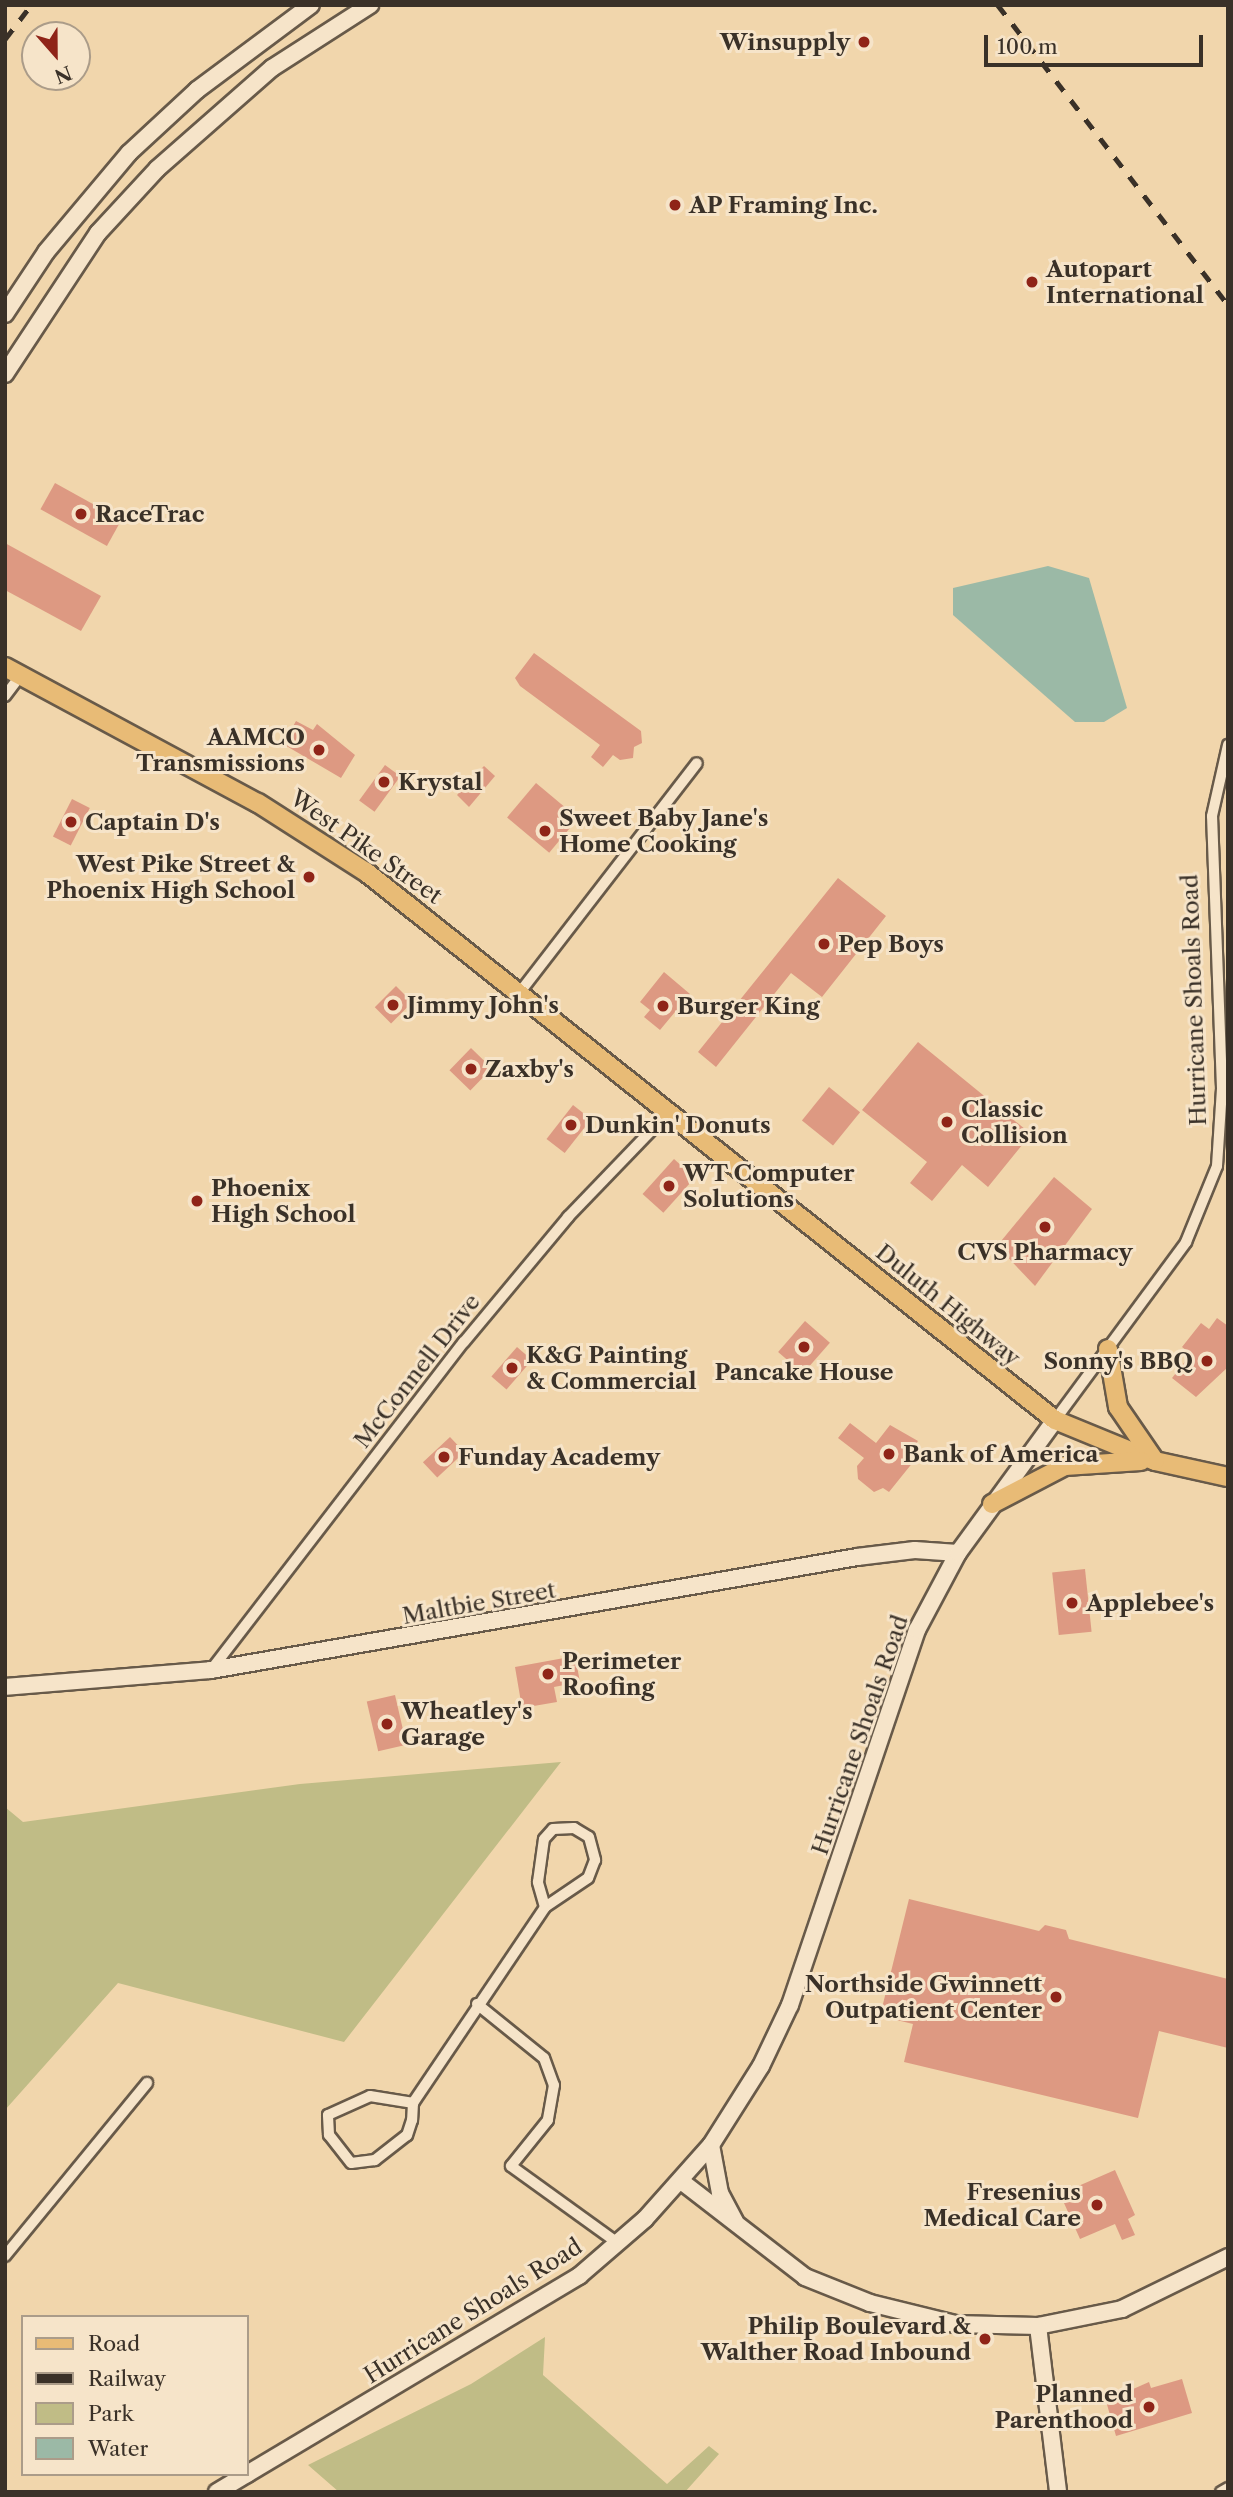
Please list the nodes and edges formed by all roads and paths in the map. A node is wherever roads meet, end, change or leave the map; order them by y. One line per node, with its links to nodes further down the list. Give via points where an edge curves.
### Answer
1 (311, 5): 3 (street, via 197,90 129,153 47,252)
2 (370, 5): 4 (street, via 272,68 157,169 90,244)
3 (5, 314)
4 (5, 374)
5 (13, 671): 6 (street); 9 (main road, West Pike Street, via 324,844)
6 (5, 696)
7 (1228, 745): 11 (street, Hurricane Shoals Road, via 1212,816 1222,1088 1217,1166 1186,1242)
8 (697, 763): 9 (street)
9 (520, 992): 10 (main road, West Pike Street)
10 (670, 1111): 12 (main road, Duluth Highway); 17 (street, McConnell Drive, via 568,1217 464,1342)
11 (1108, 1349): 12 (street, Hurricane Shoals Road); 13 (main road, via 1118,1406)
12 (1055, 1420): 13 (main road, Duluth Highway); 15 (street, Hurricane Shoals Road)
13 (1155, 1461): 14 (main road, Duluth Highway); 15 (main road, via 1065,1466)
14 (1228, 1477)
15 (992, 1504): 16 (street, Hurricane Shoals Road)
16 (958, 1553): 17 (street, Maltbie Street, via 915,1550 857,1558); 23 (street, Hurricane Shoals Road, via 898,1679 790,2005 761,2066)
17 (211, 1670): 18 (street, Maltbie Street)
18 (5, 1687)
19 (545, 1907): 19 (street, via 588,1878 595,1860 589,1838 574,1828 553,1829 544,1839 538,1882); 20 (street)
20 (477, 2004): 22 (street); 26 (street, via 544,2059 554,2085 548,2120 511,2166)
21 (147, 2083): 27 (street)
22 (413, 2103): 22 (street, via 407,2136 368,2164 342,2158 326,2126 328,2115 359,2097)
23 (711, 2145): 24 (street, Hurricane Shoals Road); 25 (street, via 720,2193)
24 (681, 2181): 25 (street); 26 (street, Hurricane Shoals Road)
25 (740, 2229): 29 (street, via 805,2277 870,2303 955,2324)
26 (619, 2244): 30 (street, Hurricane Shoals Road, via 517,2316)
27 (5, 2256)
28 (1228, 2257): 29 (street, via 1122,2309)
29 (1038, 2326): 34 (street)
30 (248, 2473)
31 (244, 2476): 33 (street, Hurricane Shoals Road)
32 (1228, 2488): 35 (street)
33 (217, 2492)
34 (1058, 2492)
35 (1221, 2492)

